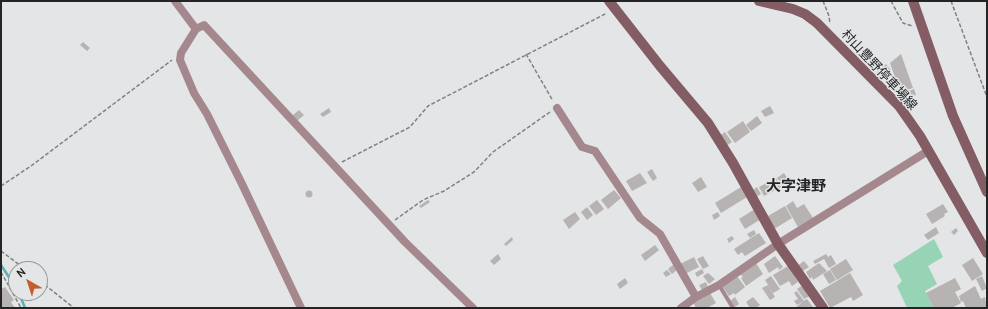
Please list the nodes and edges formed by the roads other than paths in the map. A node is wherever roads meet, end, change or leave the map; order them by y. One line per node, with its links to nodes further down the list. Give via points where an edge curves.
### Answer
1 (175, 1): 5 (street)
2 (759, 1): 7 (main road, 村山豊野停車場線, via 805,14 817,23 898,106)
3 (913, 1): 8 (main road, via 952,116)
4 (612, 5): 9 (main road, via 708,123)
5 (196, 29): 13 (street, via 181,53 180,60); 14 (street, via 204,25 433,272)
6 (557, 108): 12 (street, via 582,147 595,151 640,218 660,234)
7 (928, 151): 9 (street); 10 (main road, 村山豊野停車場線)
8 (987, 192)
9 (778, 244): 11 (street); 17 (main road)
10 (987, 253)
11 (719, 285): 12 (street); 16 (lane)
12 (696, 297): 15 (street)
13 (301, 308)
14 (473, 308)
15 (681, 308)
16 (733, 308)
17 (823, 308)

